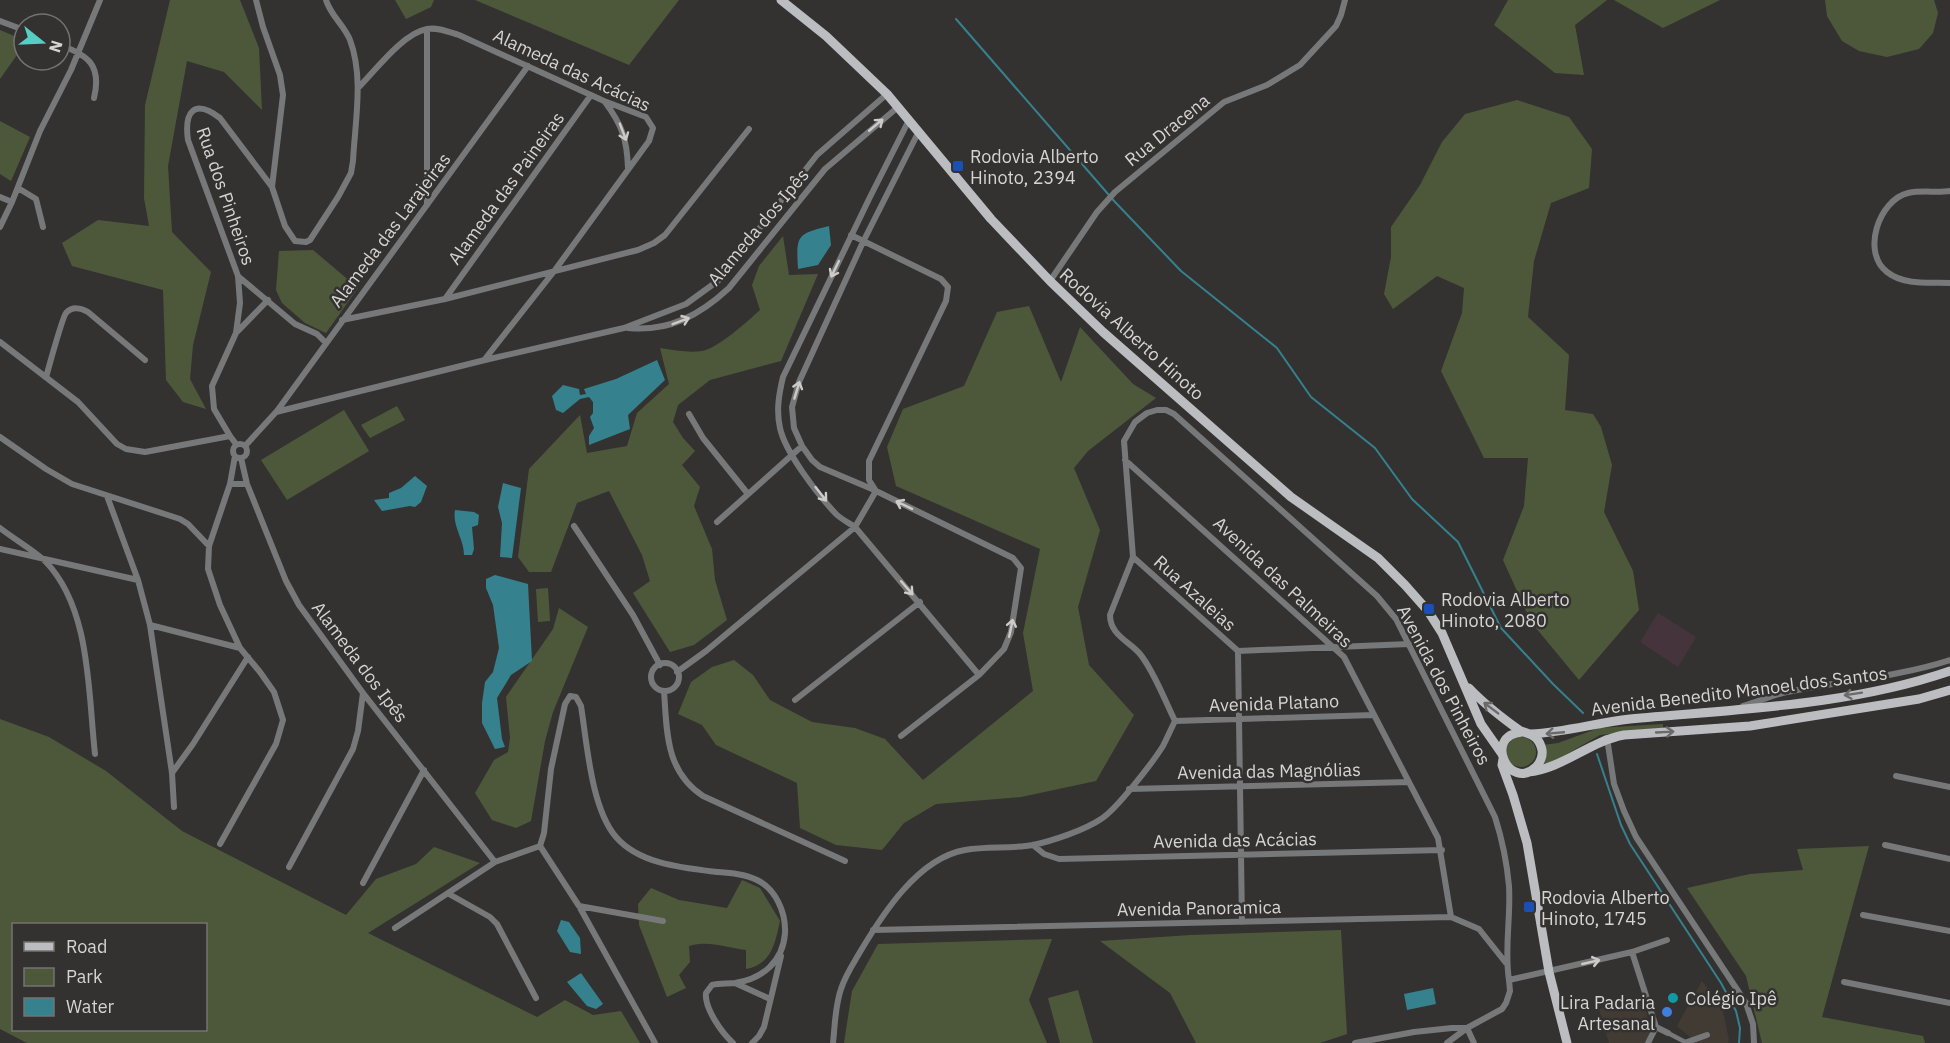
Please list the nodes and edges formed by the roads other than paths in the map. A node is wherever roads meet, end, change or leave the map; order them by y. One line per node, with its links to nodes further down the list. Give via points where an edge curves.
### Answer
1 (100, 0): 8 (street)
2 (256, 0): 25 (street, via 283,95)
3 (326, 0): 10 (street, via 351,42)
4 (781, 0): 11 (main road, Rodovia Alberto Hinoto)
5 (1345, 0): 41 (street, Rua Dracena, via 1336,26 1300,65 1267,86 1224,102 1115,192)
6 (427, 29): 9 (street, Alameda das Acácias, via 459,35); 10 (street, via 404,42); 32 (street)
7 (72, 49): 8 (street)
8 (78, 51): 13 (street, via 95,72); 26 (street)
9 (528, 66): 12 (street, Alameda das Acácias); 32 (street, Alameda das Larajeiras)
10 (358, 88): 25 (street, via 351,173 310,240 300,243 289,235)
11 (887, 94): 15 (main road, Rodovia Alberto Hinoto); 19 (street, Alameda dos Ipês)
12 (591, 95): 14 (street, Alameda das Acácias); 40 (street, Alameda das Paineiras)
13 (94, 98)
14 (604, 101): 22 (street, one-way to 22, via 624,134); 22 (street, Alameda das Acácias, via 646,117 653,128 649,141)
15 (898, 107): 16 (main road, Rodovia Alberto Hinoto); 20 (street, Alameda dos Ipês, one-way to 15)
16 (909, 120): 18 (main road, Rodovia Alberto Hinoto); 24 (street)
17 (749, 129): 38 (street, via 678,220 654,243)
18 (919, 131): 27 (street); 41 (main road, Rodovia Alberto Hinoto, via 991,219)
19 (839, 135): 20 (street); 21 (street, Alameda dos Ipês)
20 (849, 147): 23 (street, Alameda dos Ipês)
21 (814, 159): 23 (street); 47 (street, Alameda dos Ipês, via 719,280 686,304)
22 (628, 168): 38 (street, Alameda das Acácias)
23 (825, 169): 47 (street, Alameda dos Ipês, one-way to 23, via 644,330 670,325 714,303)
24 (877, 183): 27 (street); 31 (street)
25 (272, 187): 39 (street, Rua dos Pinheiros, via 220,118 201,108 188,116 188,140)
26 (18, 188): 30 (street); 35 (street, via 36,199)
27 (889, 188): 33 (street)
28 (1950, 192): 42 (street, via 1906,193 1878,221 1875,233 1876,253 1887,272 1911,282)
29 (0, 197): 30 (street)
30 (12, 202): 34 (street)
31 (868, 202): 33 (street); 36 (street)
32 (427, 205): 46 (street, Alameda das Larajeiras)
33 (880, 207): 37 (street)
34 (0, 227)
35 (43, 227)
36 (851, 235): 37 (street); 61 (street, one-way to 61, via 783,377 778,419)
37 (863, 242): 60 (street, one-way to 37, via 794,428 792,407 799,382); 66 (street, via 942,279 948,287 946,301 869,461 869,480)
38 (555, 270): 43 (street); 52 (street, Alameda das Acácias)
39 (238, 276): 45 (street); 48 (street, Rua dos Pinheiros)
40 (460, 278): 43 (street); 44 (street, Alameda das Paineiras)
41 (1050, 281): 90 (main road, Rodovia Alberto Hinoto, via 1291,497 1378,558 1428,611)
42 (1950, 282)
43 (466, 293): 44 (street)
44 (446, 298): 46 (street)
45 (268, 300): 48 (street); 50 (street, via 295,324)
46 (342, 320): 50 (street, Alameda das Larajeiras)
47 (624, 328): 52 (street, Alameda dos Ipês)
48 (236, 333): 56 (street, Rua dos Pinheiros, via 212,386 214,409)
49 (0, 342): 53 (street)
50 (326, 342): 54 (street, Alameda das Larajeiras)
51 (145, 360): 53 (street, via 88,312 72,309 63,318)
52 (485, 360): 54 (street, Alameda dos Ipês)
53 (46, 377): 56 (street, via 126,449 145,452)
54 (276, 412): 59 (street)
55 (689, 414): 67 (street)
56 (230, 436): 58 (street, Rua dos Pinheiros)
57 (0, 437): 68 (street, via 61,478)
58 (236, 444): 59 (street); 62 (street, via 232,450)
59 (245, 446): 62 (street, via 246,453)
60 (802, 446): 61 (street); 66 (street, via 820,467)
61 (792, 455): 67 (street); 71 (street, one-way to 71, via 837,515)
62 (238, 457): 64 (street); 65 (street, Alameda dos Ipês)
63 (1125, 460): 75 (street); 80 (street, Avenida dos Pinheiros, via 1124,441 1135,422 1157,410 1174,414 1377,596 1396,619); 82 (street, Avenida das Palmeiras)
64 (230, 484): 65 (street); 73 (street)
65 (247, 484): 93 (street, Alameda dos Ipês, via 299,605)
66 (876, 491): 71 (street); 89 (street, one-way to 66, via 1008,642 1021,575 1018,562)
67 (748, 494): 69 (street)
68 (107, 496): 73 (street, via 180,519); 77 (street)
69 (717, 522)
70 (574, 526): 86 (street, via 633,615)
71 (855, 527): 78 (street, one-way to 78); 88 (street)
72 (0, 528): 76 (street)
73 (209, 546): 81 (street, via 208,569 213,589)
74 (0, 549): 76 (street)
75 (1133, 557): 83 (street, Rua Azaleias); 100 (street, via 1110,624 1144,659)
76 (44, 560): 77 (street); 104 (street, via 68,593 77,614)
77 (138, 580): 79 (street)
78 (920, 602): 89 (street); 96 (street)
79 (150, 625): 81 (street); 108 (street)
80 (1409, 645): 82 (street); 139 (street, Avenida dos Pinheiros, via 1489,802 1500,832 1509,888)
81 (240, 648): 84 (street)
82 (1336, 648): 83 (street); 98 (street, Avenida das Palmeiras)
83 (1238, 651): 99 (street)
84 (248, 657): 108 (street); 116 (street, via 274,693 283,720 276,744)
85 (1950, 660): 97 (street, via 1923,669 1784,692)
86 (660, 664): 88 (street, via 670,665); 92 (street, via 651,678 654,686)
87 (1950, 671): 97 (main road, Avenida Benedito Manoel dos Santos, one-way to 97, via 1898,687)
88 (677, 672): 92 (street, via 677,683)
89 (979, 675): 102 (street)
90 (1463, 682): 101 (main road, Rodovia Alberto Hinoto, one-way to 90, via 1480,700); 105 (main road, Rodovia Alberto Hinoto, via 1481,724)
91 (1950, 690): 94 (main road, Avenida Benedito Manoel dos Santos)
92 (664, 691): 123 (street, via 671,752 687,784 703,796)
93 (363, 693): 106 (street, Alameda dos Ipês); 125 (street, via 353,749)
94 (1934, 695): 95 (main road); 103 (main road, Avenida Benedito Manoel dos Santos, one-way to 94, via 1750,726)
95 (1950, 697)
96 (795, 700)
97 (1730, 710): 101 (main road, Avenida Benedito Manoel dos Santos, one-way to 101, via 1605,722 1565,732)
98 (1374, 715): 99 (street, Avenida Platano); 110 (street, Avenida das Palmeiras)
99 (1239, 718): 100 (street, Avenida Platano); 111 (street)
100 (1175, 721): 113 (street, via 1162,747)
101 (1527, 733): 105 (main road, via 1506,739); 107 (main road, via 1540,744 1542,753 1537,766)
102 (901, 736)
103 (1607, 738): 107 (main road, Avenida Benedito Manoel dos Santos, via 1543,771); 161 (street, via 1614,784 1630,825 1746,1003 1754,1024)
104 (95, 754)
105 (1502, 757): 107 (main road, via 1508,768); 114 (main road, Rodovia Alberto Hinoto)
106 (424, 770): 124 (street, Alameda dos Ipês); 126 (street)
107 (1525, 772): 114 (main road)
108 (172, 773): 115 (street)
109 (1896, 776): 112 (street)
110 (1409, 782): 111 (street, Avenida das Magnólias); 120 (street, Avenida das Palmeiras)
111 (1240, 787): 113 (street, Avenida das Magnólias); 121 (street)
112 (1950, 788)
113 (1129, 789): 117 (street, via 1102,819)
114 (1513, 795): 140 (main road, Rodovia Alberto Hinoto, via 1527,843)
115 (174, 807)
116 (220, 844)
117 (1033, 845): 121 (street, Avenida das Acácias, via 1059,859); 134 (street, via 953,853 932,865 899,894)
118 (1885, 845): 122 (street)
119 (540, 846): 124 (street); 128 (street); 137 (street, via 553,758 565,704 572,696 581,706 601,809 617,839 660,862 747,876 763,883 782,911)
120 (1442, 850): 121 (street, Avenida das Acácias); 130 (street, Avenida das Palmeiras)
121 (1241, 855): 132 (street)
122 (1950, 859)
123 (845, 861)
124 (495, 862): 127 (street)
125 (289, 867)
126 (363, 883)
127 (448, 894): 133 (street); 144 (street, via 490,916 497,924)
128 (579, 906): 131 (street); 152 (street)
129 (1863, 915): 135 (street)
130 (1451, 917): 132 (street, Avenida Panoramica); 139 (street, Avenida Panoramica, via 1479,929)
131 (663, 921)
132 (1242, 922): 134 (street, Avenida Panoramica)
133 (395, 928)
134 (873, 930): 155 (street, via 841,988)
135 (1950, 931)
136 (1667, 940): 138 (street)
137 (783, 947): 143 (street, via 774,964 761,975); 145 (street)
138 (1632, 952): 140 (street, one-way to 138); 147 (street)
139 (1506, 963): 141 (street, Avenida dos Pinheiros)
140 (1549, 972): 141 (street); 159 (main road, Rodovia Alberto Hinoto)
141 (1509, 980): 148 (street, via 1510,990 1502,1009)
142 (1844, 982): 146 (street)
143 (734, 983): 145 (street); 153 (street, via 712,985 705,996)
144 (536, 998)
145 (770, 999): 154 (street, via 763,1031)
146 (1950, 1003)
147 (1656, 1027): 149 (street); 160 (street)
148 (1467, 1028): 156 (street, via 1414,1032); 157 (street); 158 (street)
149 (1668, 1033): 151 (street)
150 (1707, 1035): 151 (street)
151 (1687, 1042)
152 (655, 1043)
153 (733, 1043)
154 (752, 1043)
155 (832, 1043)
156 (1355, 1043)
157 (1447, 1043)
158 (1474, 1043)
159 (1567, 1043)
160 (1648, 1043)
161 (1754, 1043)

